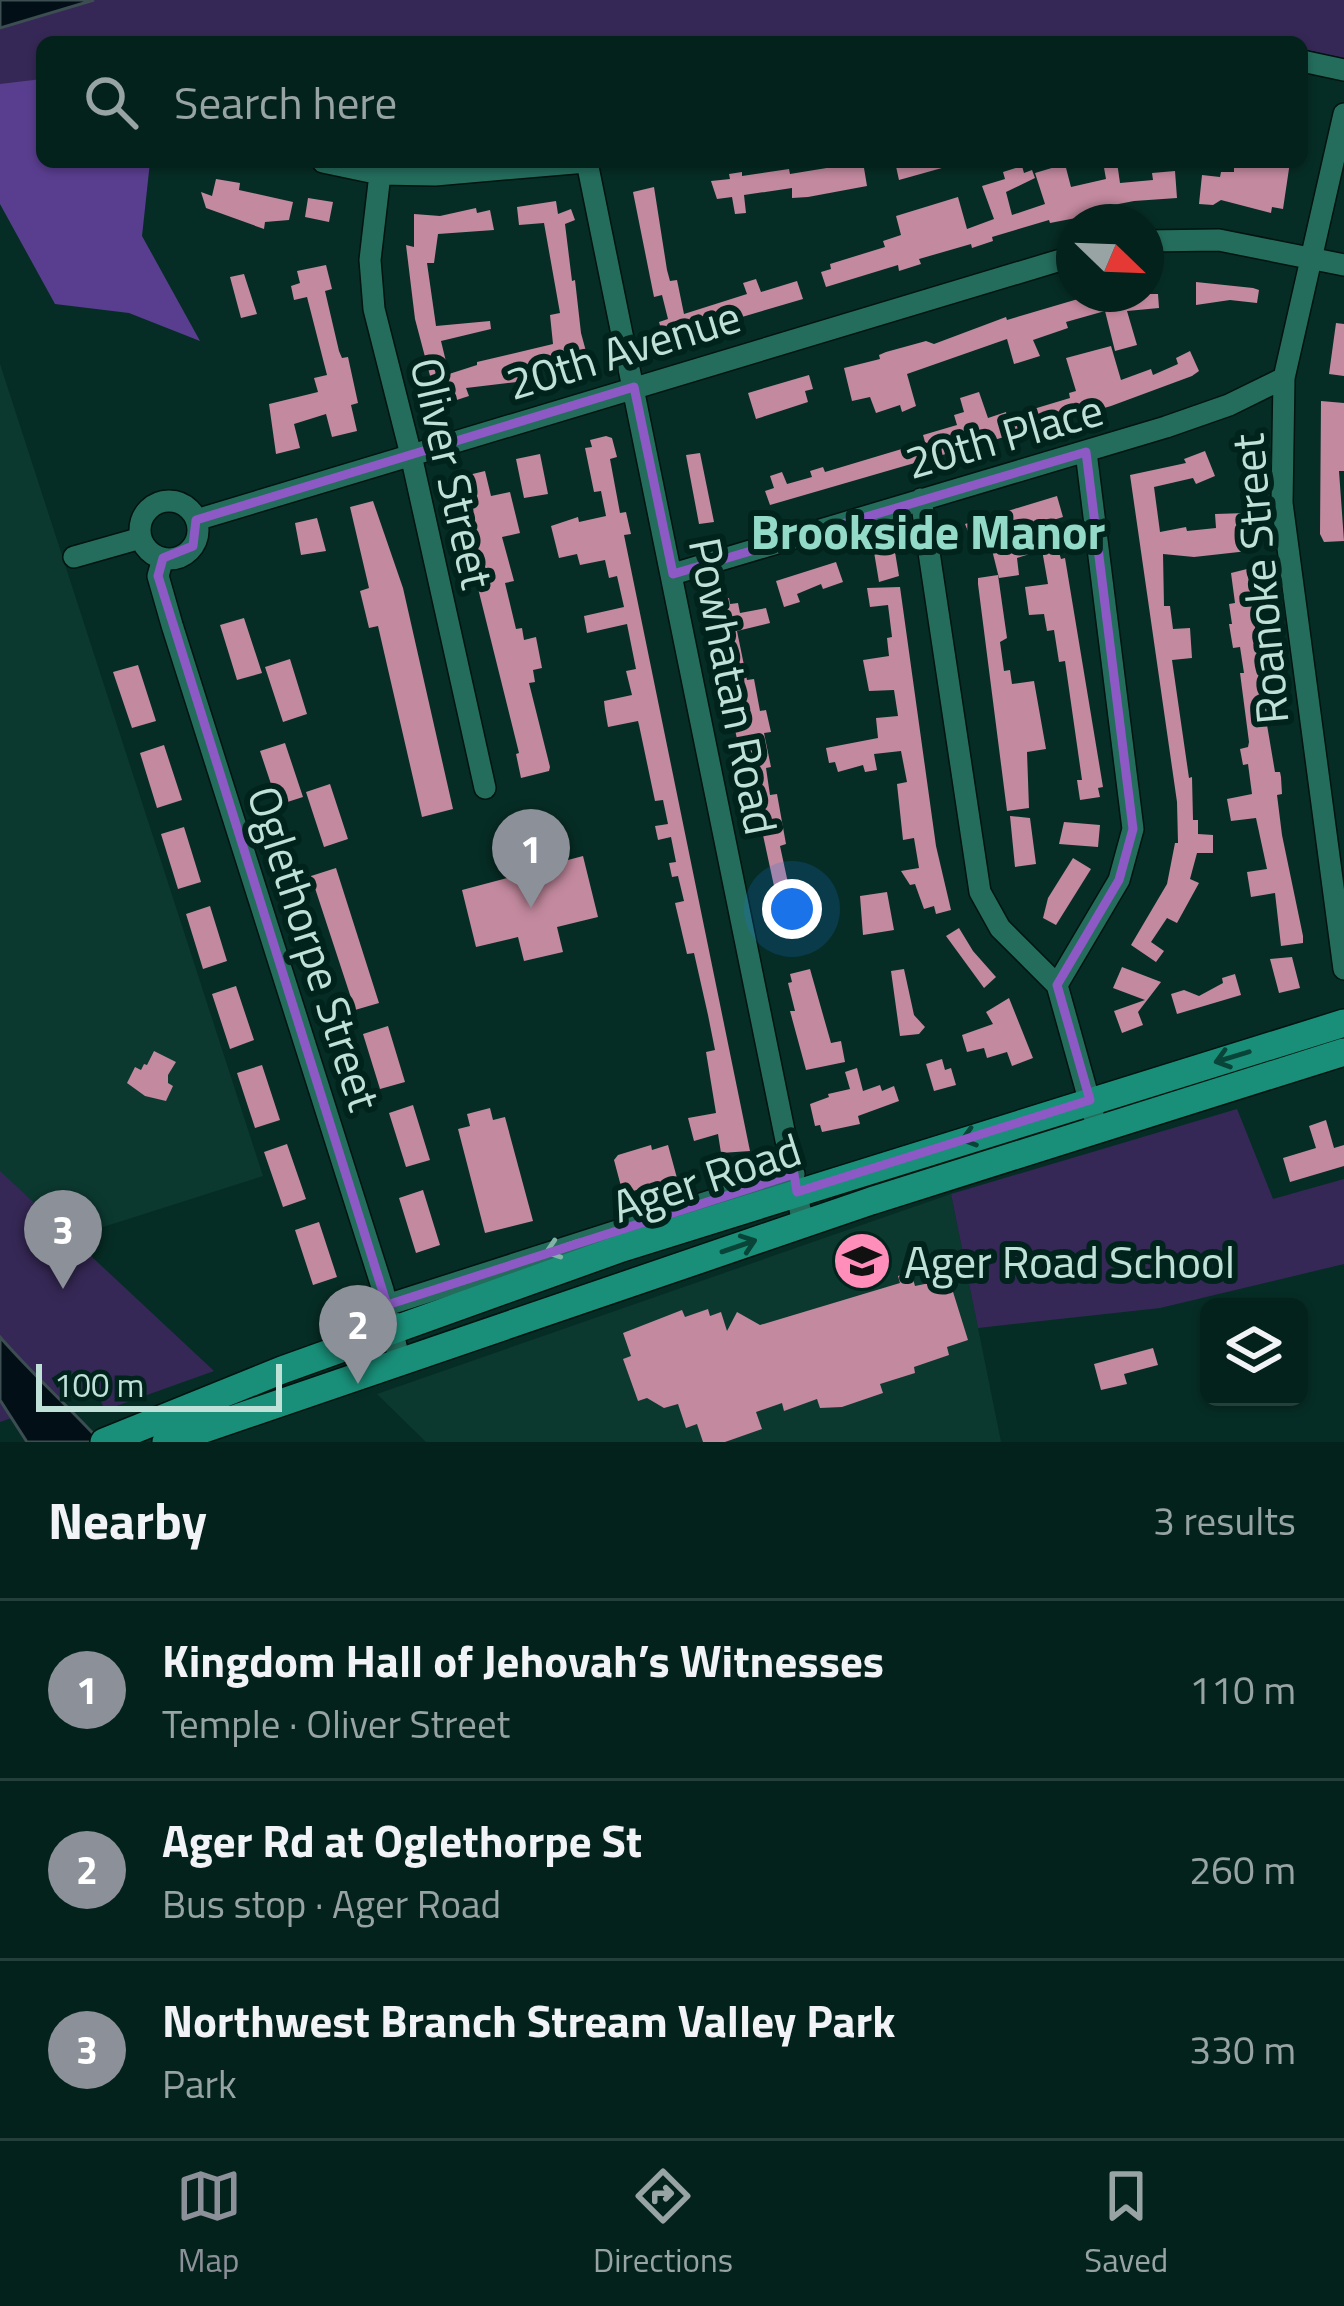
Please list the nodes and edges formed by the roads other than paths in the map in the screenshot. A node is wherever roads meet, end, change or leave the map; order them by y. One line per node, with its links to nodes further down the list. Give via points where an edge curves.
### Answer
1 (1308, 62): 2 (street)
2 (1344, 70)
3 (1344, 115): 9 (street, Roanoke Street)
4 (352, 168): 7 (street)
5 (521, 168): 7 (street)
6 (588, 168): 13 (street, Powhatan Road)
7 (380, 174): 15 (street, Oliver Street, via 370,260 374,310)
8 (1164, 241): 9 (street, via 1219,240)
9 (1310, 256): 11 (street); 12 (street, Roanoke Street)
10 (1056, 261): 13 (street, 20th Avenue)
11 (1344, 265)
12 (1284, 378): 14 (street, 20th Place, via 1216,410); 23 (street, Roanoke Street, via 1282,503)
13 (634, 387): 15 (street, 20th Avenue); 21 (street, Powhatan Road)
14 (1086, 452): 16 (street, 20th Place); 24 (street, via 1133,829 1119,880)
15 (411, 454): 17 (street, 20th Avenue); 22 (street, Oliver Street)
16 (921, 499): 21 (street, 20th Place); 24 (street, via 980,892 1000,928)
17 (196, 520): 18 (street, via 178,502 160,502 142,520); 20 (street, via 193,546)
18 (141, 538): 19 (street); 20 (street)
19 (74, 557)
20 (163, 559): 31 (street, Oglethorpe Street, via 158,576 172,625)
21 (673, 574): 29 (street, Powhatan Road)
22 (484, 788)
23 (1344, 969)
24 (1057, 985): 27 (street)
25 (1344, 1023): 27 (main road, Ager Road, one-way to 27)
26 (1344, 1052): 28 (main road, Ager Road)
27 (1090, 1100): 28 (street); 29 (main road, Ager Road, one-way to 29)
28 (1096, 1130): 30 (main road, Ager Road)
29 (795, 1183): 30 (street, Powhatan Road); 31 (main road, Ager Road, one-way to 31, via 622,1248)
30 (803, 1224): 32 (main road, Ager Road, one-way to 30)
31 (390, 1317): 32 (street, Oglethorpe Street); 33 (main road, Ager Road)
32 (400, 1363): 34 (main road, Ager Road)
33 (117, 1438)
34 (166, 1442)

